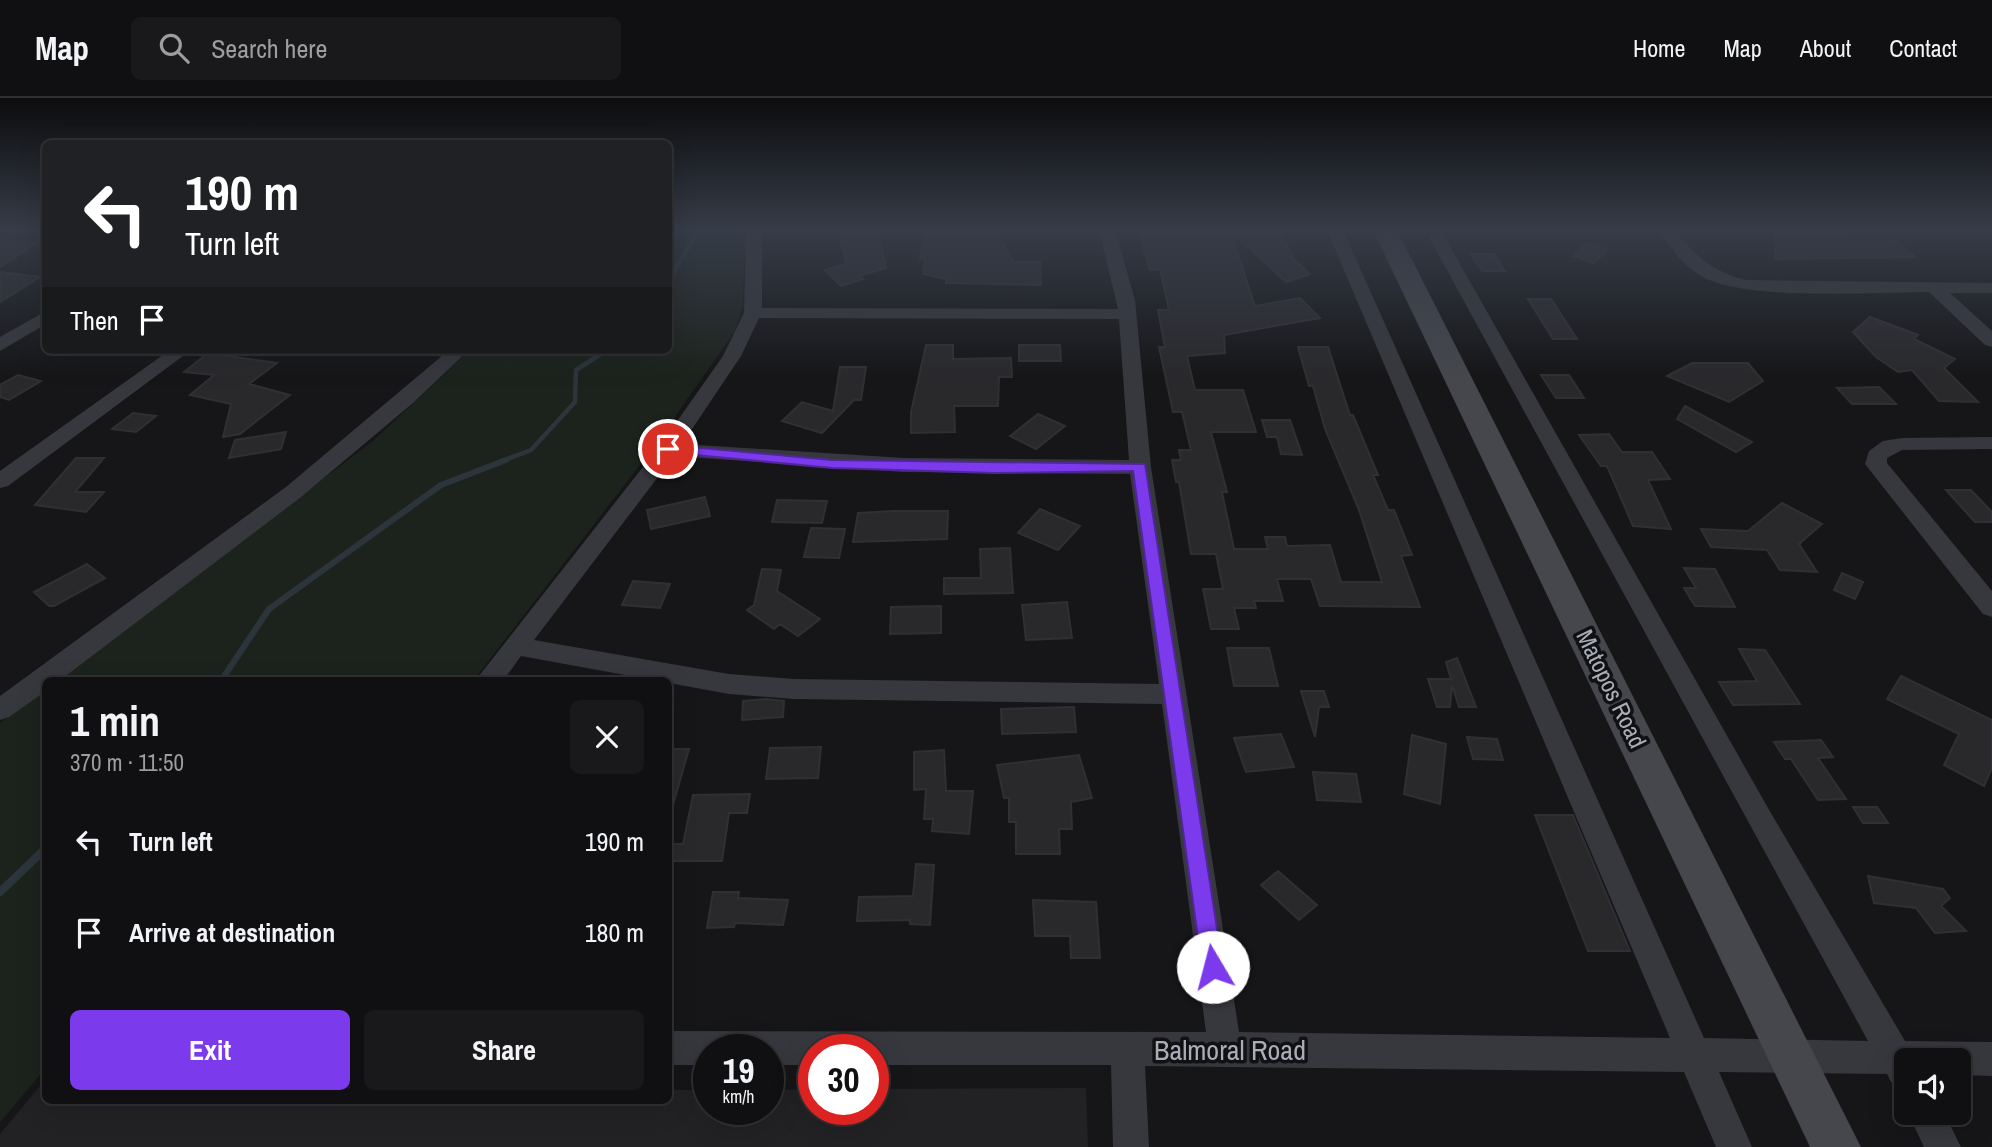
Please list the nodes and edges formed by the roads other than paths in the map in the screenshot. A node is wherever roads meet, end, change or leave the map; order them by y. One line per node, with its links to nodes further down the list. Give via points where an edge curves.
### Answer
1 (753, 279): 9 (street)
2 (1119, 279): 10 (street)
3 (1356, 279): 31 (street)
4 (1409, 279): 32 (main road, Matopos Road)
5 (1460, 279): 30 (street)
6 (1723, 279): 7 (street, via 1746,285)
7 (1934, 288): 8 (street); 12 (street)
8 (1992, 288)
9 (753, 313): 10 (street); 17 (street, via 733,356)
10 (1127, 314): 18 (street)
11 (42, 319): 13 (street)
12 (1992, 341)
13 (0, 345)
14 (176, 354): 19 (street)
15 (456, 354): 22 (street, via 302,487)
16 (1992, 443): 20 (street, via 1902,444 1876,456 1876,464)
17 (668, 449): 18 (street, via 832,464); 21 (street)
18 (1140, 467): 25 (street)
19 (0, 481)
20 (1992, 608)
21 (516, 646): 23 (street); 25 (street, via 729,684 794,689)
22 (45, 677)
23 (491, 677)
24 (42, 679): 26 (street)
25 (1171, 694): 28 (street)
26 (0, 710)
27 (672, 1048): 29 (street, Balmoral Road)
28 (1225, 1049): 29 (street, Balmoral Road); 31 (street, Balmoral Road)
29 (1127, 1050): 37 (street)
30 (1894, 1053)
31 (1695, 1057): 32 (street, Balmoral Road); 38 (street)
32 (1792, 1059): 35 (street, Balmoral Road); 39 (main road, Matopos Road)
33 (1992, 1059): 34 (street, Balmoral Road)
34 (1971, 1061)
35 (1894, 1066)
36 (1932, 1125): 40 (street)
37 (1131, 1147)
38 (1734, 1147)
39 (1836, 1147)
40 (1943, 1147)

